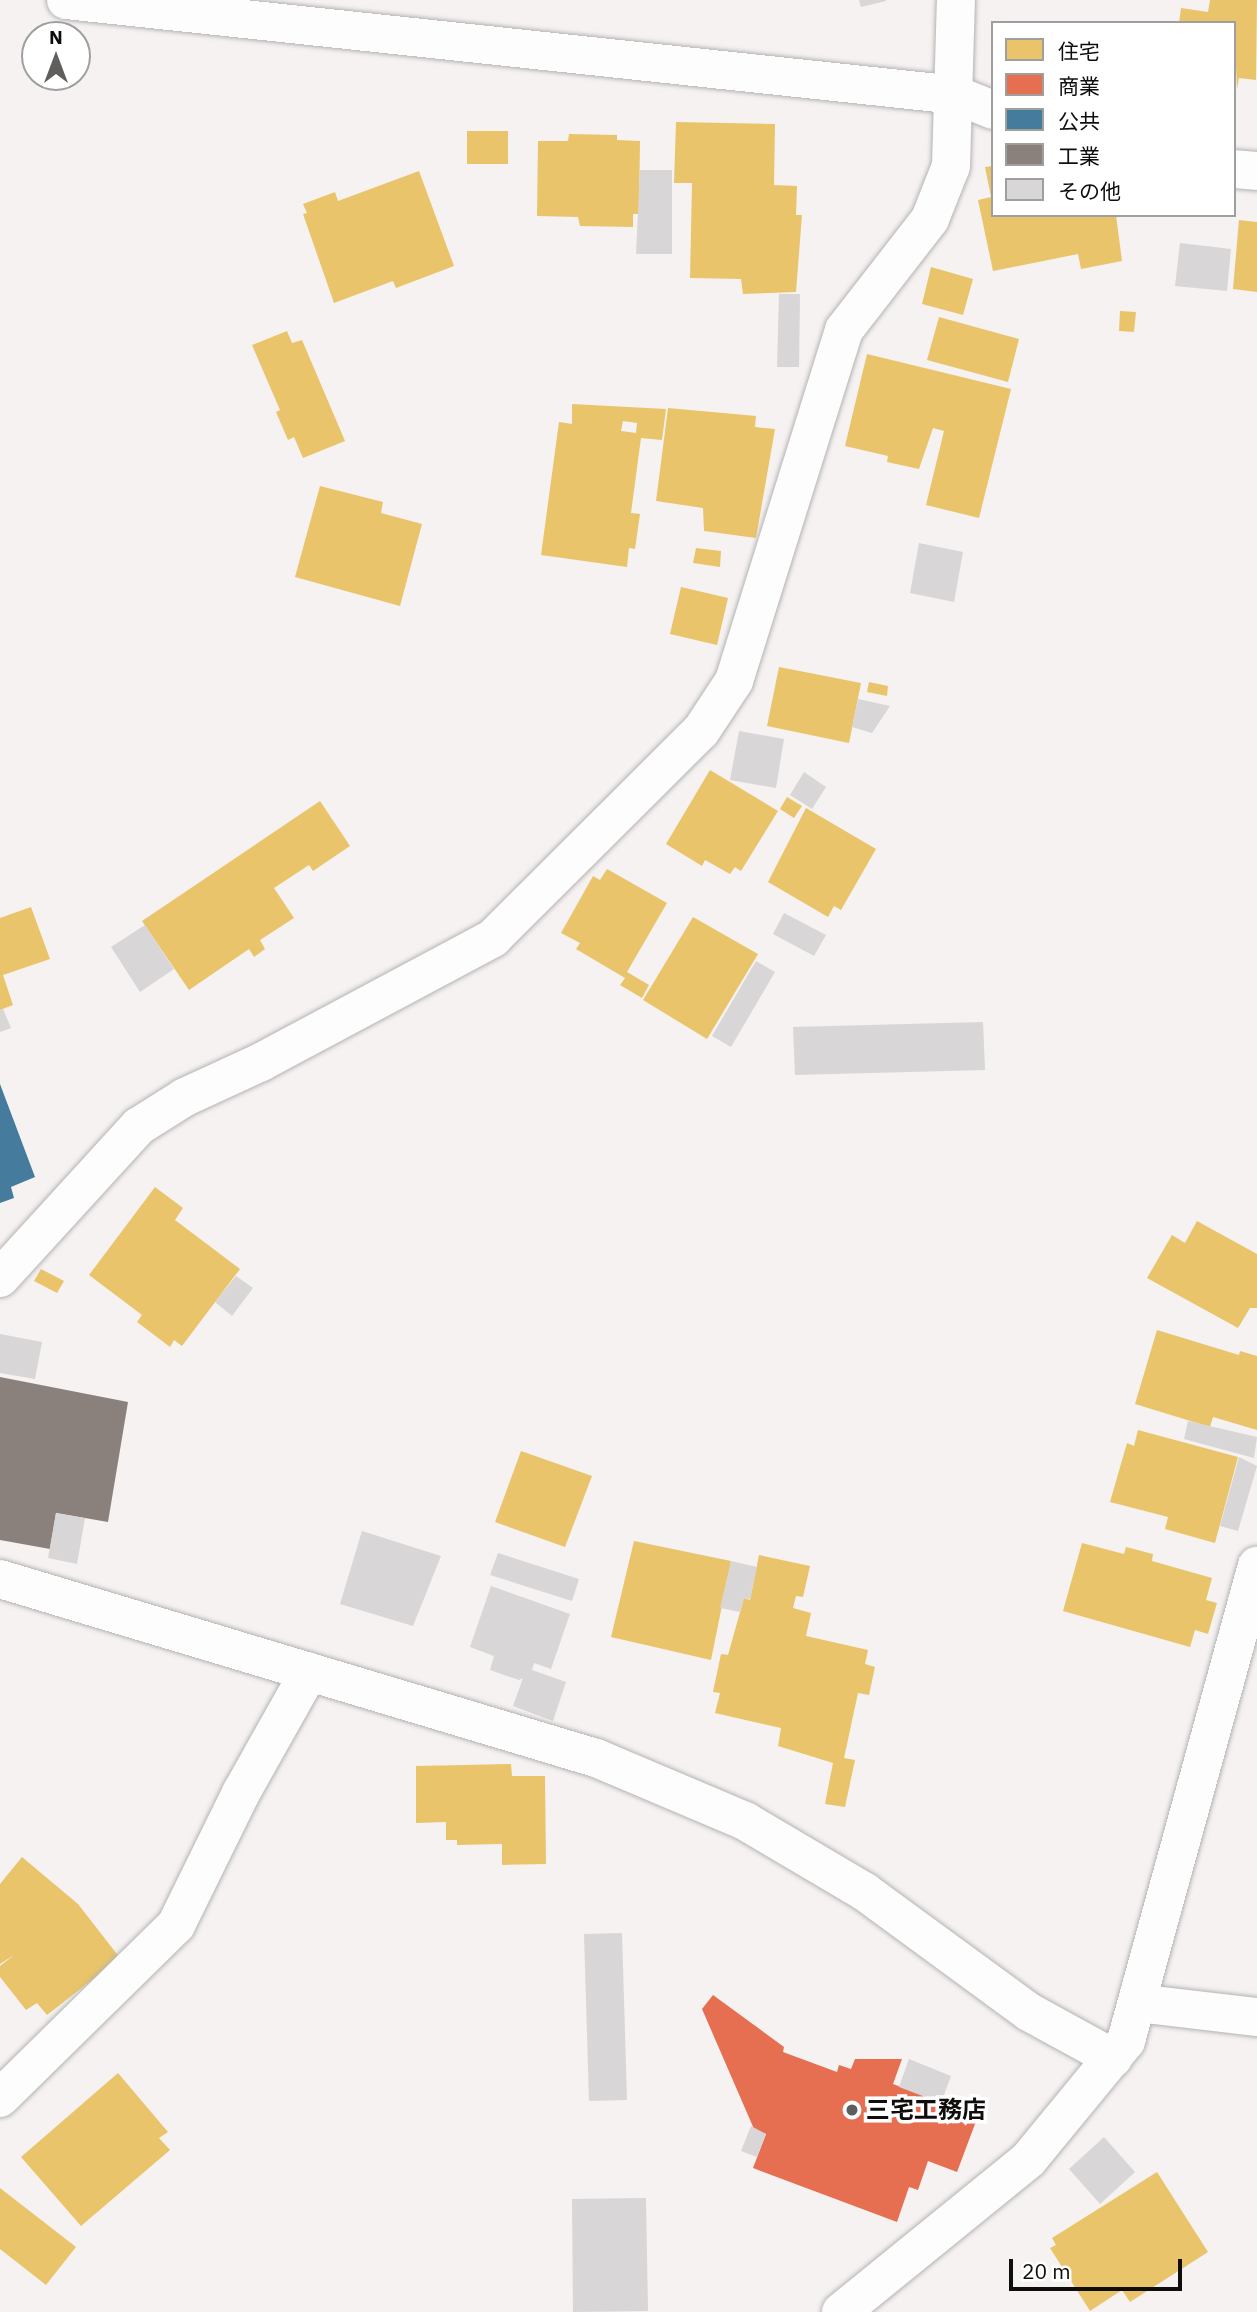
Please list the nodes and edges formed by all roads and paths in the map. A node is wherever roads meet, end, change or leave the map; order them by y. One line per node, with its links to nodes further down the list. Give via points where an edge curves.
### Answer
1 (66, 0): 3 (street)
2 (956, 0): 4 (street)
3 (196, 7): 4 (street)
4 (956, 95): 5 (street); 8 (street, via 951,166 930,219 844,330 734,681 701,731 493,938 273,1056 185,1097 139,1126)
5 (991, 109)
6 (1236, 169): 7 (street)
7 (1257, 171)
8 (0, 1278)
9 (1257, 1566): 12 (street)
10 (0, 1579): 11 (street)
11 (309, 1672): 14 (street, via 596,1758 745,1821 865,1892 1028,2012); 15 (street, via 241,1793 176,1925)
12 (1137, 2003): 13 (street); 14 (street, via 1126,2041)
13 (1257, 2017)
14 (1113, 2058): 16 (street, via 1028,2159)
15 (0, 2098)
16 (841, 2312)

